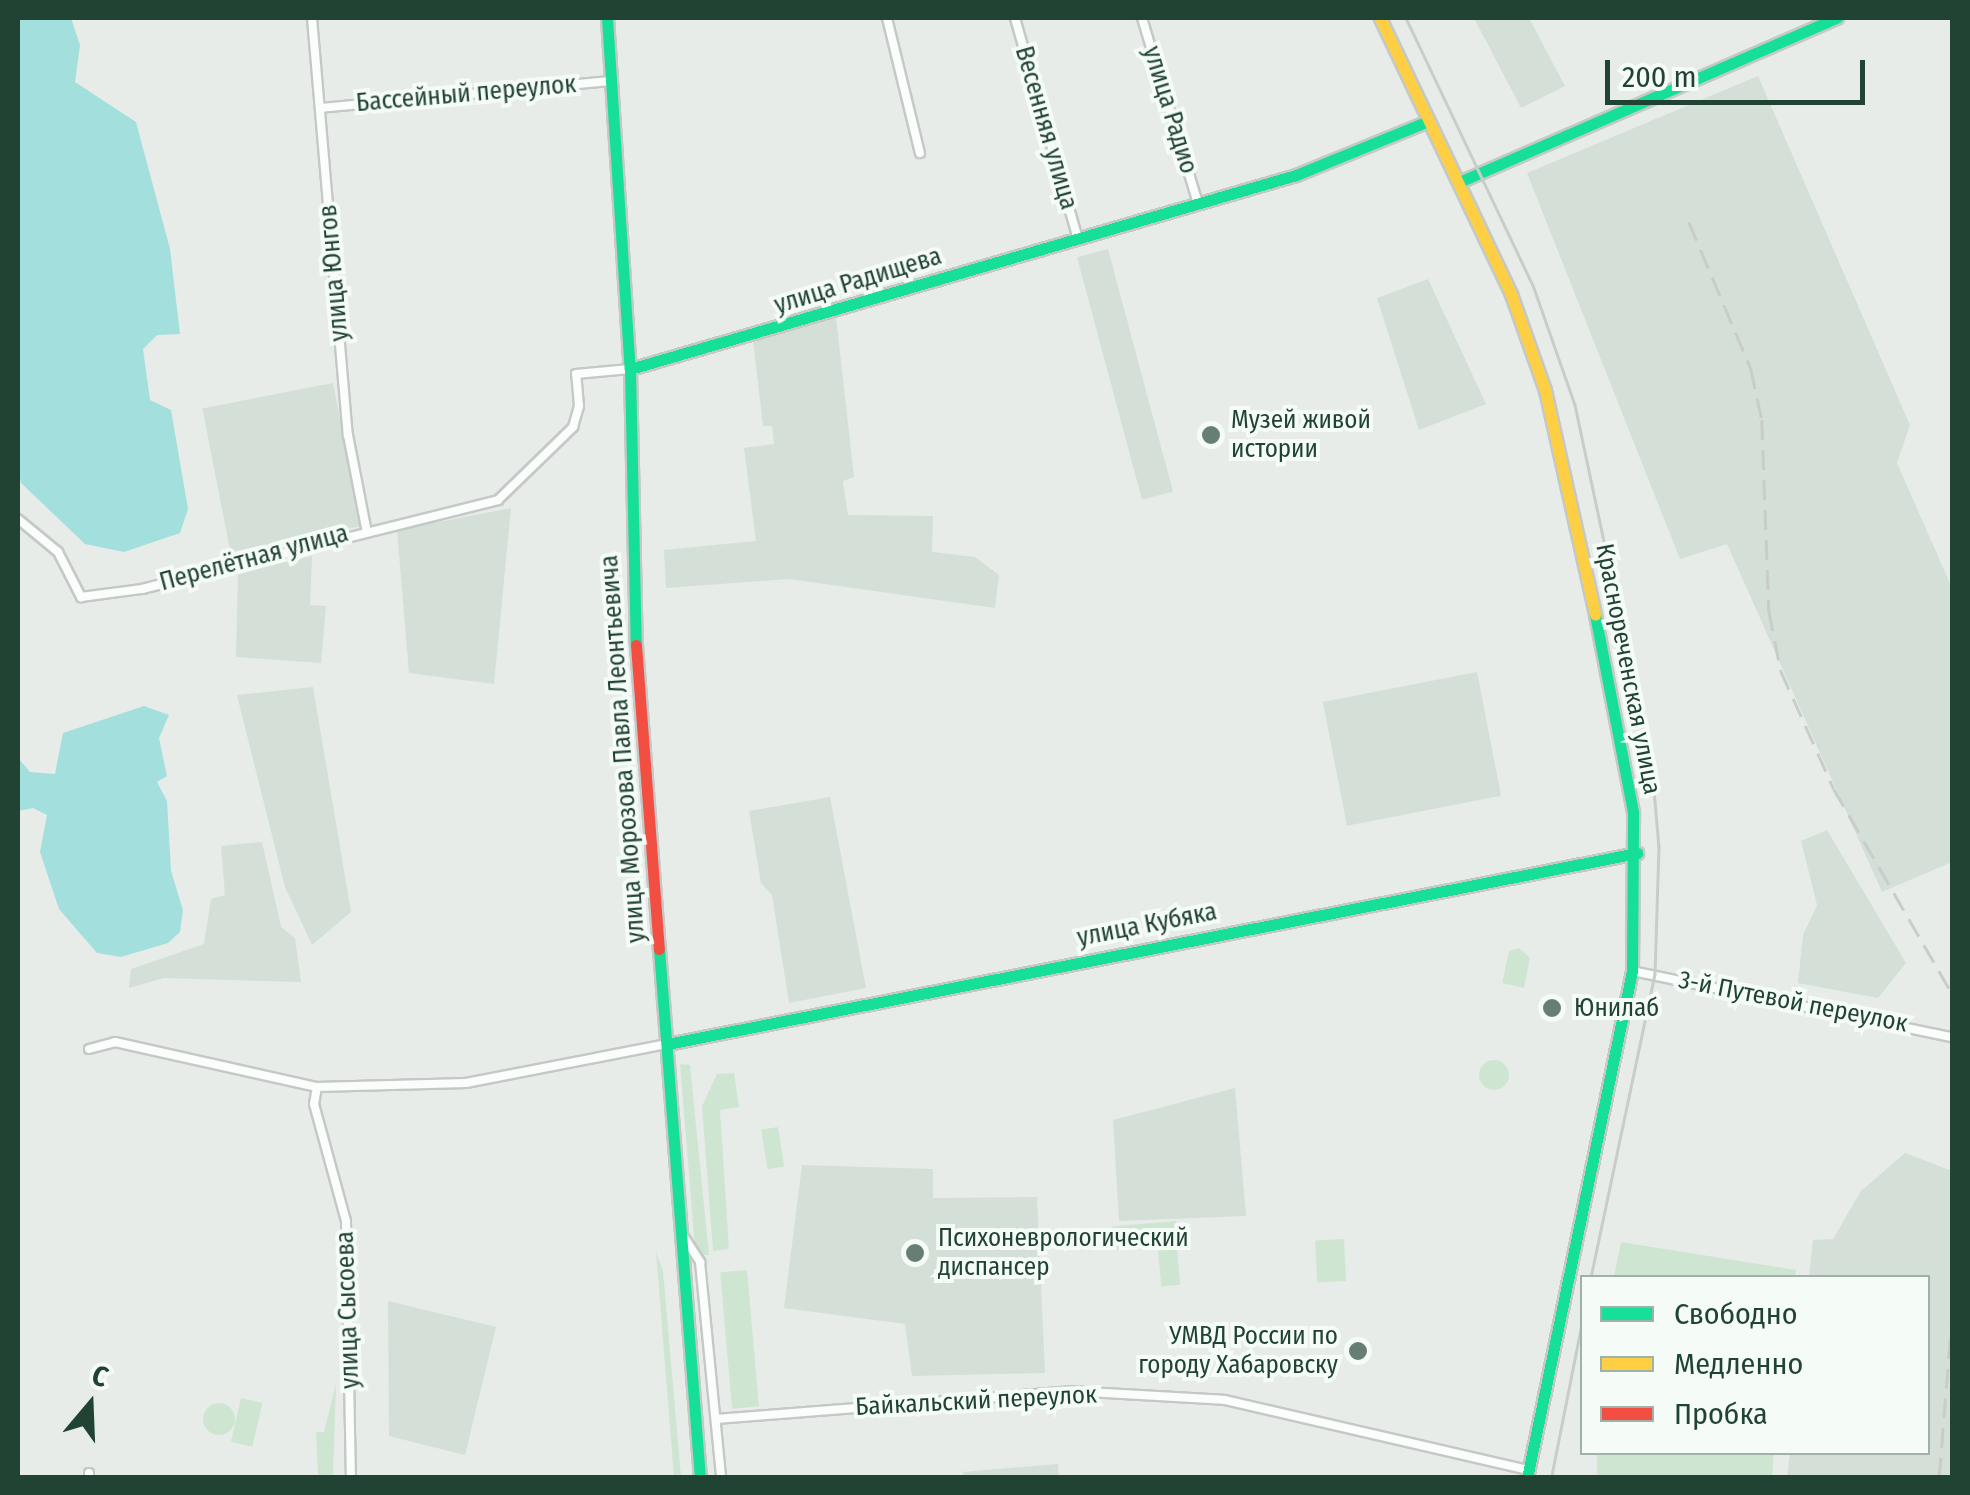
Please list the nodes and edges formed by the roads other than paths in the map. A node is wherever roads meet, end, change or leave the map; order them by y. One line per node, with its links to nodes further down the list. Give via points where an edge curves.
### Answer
1 (312, 18): 9 (street, улица Юнгов)
2 (607, 18): 8 (main road, улица Морозова Павла Леонтьевича)
3 (887, 18): 11 (street)
4 (1015, 18): 14 (street, Весенняя улица)
5 (1142, 18): 13 (street, улица Радио)
6 (1380, 18): 10 (main road, Краснореченская улица)
7 (1837, 18): 12 (main road)
8 (612, 81): 9 (street, Бассейный переулок); 15 (main road, улица Морозова Павла Леонтьевича)
9 (320, 108): 17 (street, улица Юнгов, via 348,435)
10 (1428, 121): 12 (main road, Краснореченская улица); 13 (main road, улица Радищева, via 1296,175)
11 (920, 153)
12 (1460, 182): 18 (main road, Краснореченская улица, via 1511,294 1557,428 1625,751)
13 (1198, 203): 14 (main road, улица Радищева)
14 (1078, 239): 15 (main road, улица Радищева)
15 (630, 369): 17 (street, улица Радищева, via 576,374 573,427 498,500); 21 (main road, улица Морозова Павла Леонтьевича, via 633,610)
16 (18, 519): 17 (street, Перелётная улица, via 58,552 81,597 142,589)
17 (366, 528)
18 (1636, 853): 19 (main road, Краснореченская улица); 21 (main road, улица Кубяка)
19 (1632, 971): 20 (street, 3-й Путевой переулок); 26 (main road, Краснореченская улица)
20 (1952, 1037)
21 (667, 1044): 23 (street, via 466,1083); 24 (main road, улица Морозова Павла Леонтьевича)
22 (89, 1049): 23 (street, via 116,1042)
23 (317, 1086): 27 (street, улица Сысоева, via 314,1104 346,1220)
24 (680, 1230): 25 (street, via 700,1262); 28 (main road, улица Морозова Павла Леонтьевича)
25 (716, 1419): 26 (street, Байкальский переулок, via 1070,1390 1206,1398); 29 (street)
26 (1527, 1474)
27 (352, 1478)
28 (700, 1478)
29 (722, 1478)

